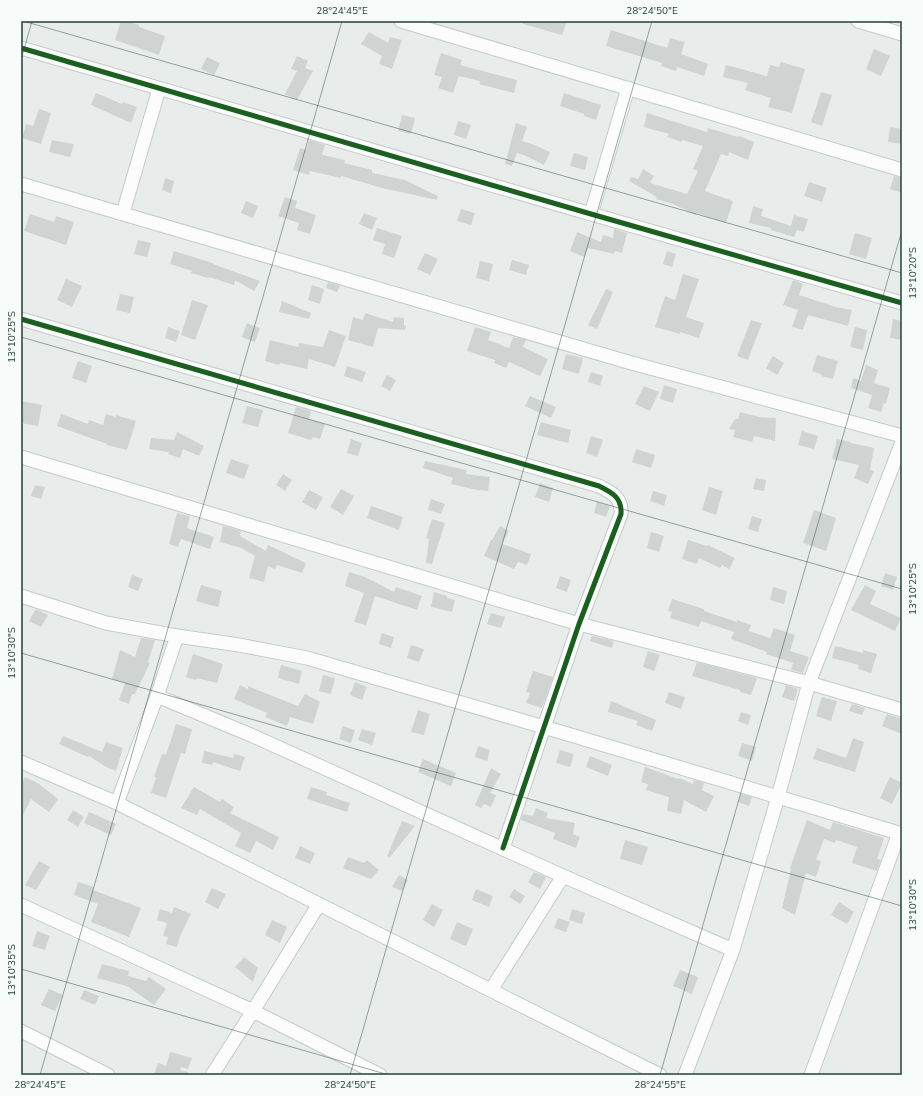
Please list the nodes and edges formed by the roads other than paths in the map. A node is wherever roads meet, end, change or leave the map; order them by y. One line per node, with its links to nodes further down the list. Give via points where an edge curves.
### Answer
1 (401, 21): 3 (street)
2 (858, 21): 4 (street)
3 (432, 25): 6 (street)
4 (902, 34)
5 (21, 48): 7 (street)
6 (628, 88): 8 (street); 11 (street)
7 (159, 89): 10 (street); 11 (street)
8 (902, 170)
9 (21, 184): 10 (street)
10 (123, 213): 14 (street, via 628,362)
11 (591, 214): 12 (street)
12 (902, 303)
13 (21, 319): 18 (street, via 600,486 617,497 622,506 621,514)
14 (902, 436)
15 (902, 442): 20 (street)
16 (21, 457): 18 (street)
17 (21, 596): 19 (street, via 106,623)
18 (579, 624): 20 (street); 23 (street)
19 (177, 636): 21 (street); 23 (street, via 307,658)
20 (809, 683): 22 (street); 25 (street)
21 (157, 696): 26 (street); 28 (street, via 251,735)
22 (902, 710)
23 (544, 727): 25 (street); 28 (street)
24 (21, 762): 26 (street)
25 (778, 797): 27 (street); 32 (street)
26 (117, 803): 30 (street)
27 (900, 833): 41 (street)
28 (503, 848): 29 (street)
29 (563, 876): 32 (street); 33 (street)
30 (319, 904): 33 (street); 34 (street)
31 (21, 905): 34 (street)
32 (733, 950): 40 (street)
33 (491, 990): 39 (street)
34 (253, 1011): 37 (street); 38 (street)
35 (21, 1031): 36 (street)
36 (108, 1075)
37 (212, 1075)
38 (380, 1075)
39 (660, 1075)
40 (685, 1075)
41 (811, 1075)

